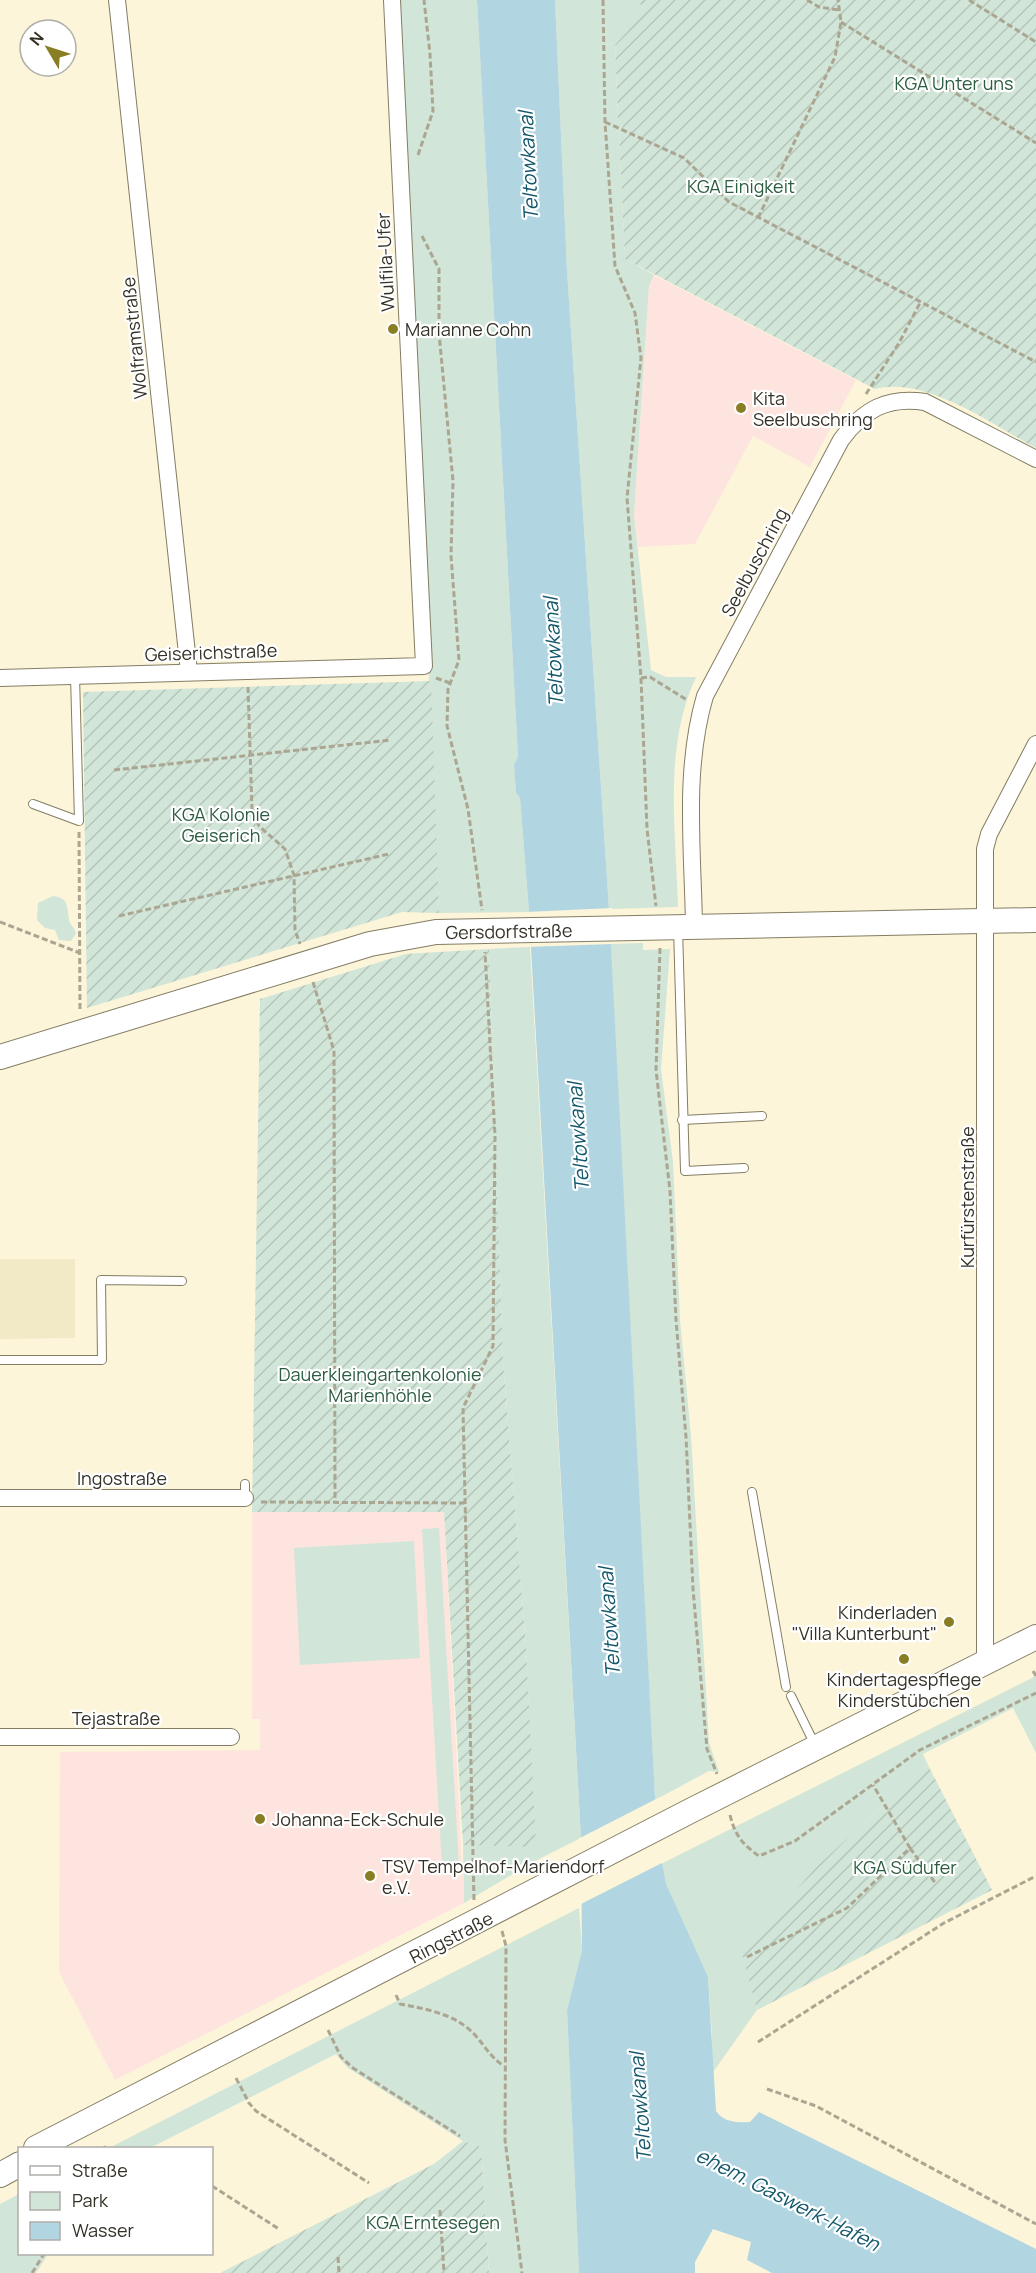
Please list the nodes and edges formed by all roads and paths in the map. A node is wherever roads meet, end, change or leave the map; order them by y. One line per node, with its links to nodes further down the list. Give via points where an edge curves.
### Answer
1 (117, 0): 21 (street, Wolframstraße)
2 (392, 0): 22 (street, Wulfila-Ufer)
3 (424, 0): 13 (path, via 433,111)
4 (603, 0): 11 (path)
5 (807, 0): 8 (path, via 819,7)
6 (838, 0): 8 (path)
7 (969, 0): 10 (path)
8 (839, 10): 9 (path)
9 (841, 22): 12 (path); 14 (path, via 835,57)
10 (1036, 42)
11 (605, 122): 14 (path, via 684,158 729,202); 25 (path, via 615,266 635,313 641,358 627,498)
12 (1036, 143)
13 (417, 158)
14 (758, 218): 16 (path)
15 (421, 229): 26 (path, via 439,269 438,333 452,460 451,556 459,660)
16 (920, 303): 17 (path); 18 (path)
17 (1036, 362)
18 (872, 383)
19 (1036, 459): 40 (street, Seelbuschring, via 925,402 893,401 876,406 851,425 705,696 695,731 692,762)
20 (248, 670): 21 (street, Geiserichstraße); 22 (street, Geiserichstraße); 30 (path)
21 (189, 672): 23 (street, Geiserichstraße)
22 (430, 672): 26 (path)
23 (75, 676): 24 (street, Geiserichstraße); 33 (lane)
24 (0, 678)
25 (641, 678): 27 (path, via 650,677); 41 (path)
26 (450, 683): 42 (path, via 447,726 468,809)
27 (689, 702)
28 (392, 740): 30 (path)
29 (1036, 744): 37 (street, Kurfürstenstraße, via 989,834 985,849)
30 (250, 756): 31 (path); 35 (path, via 252,810 260,826 285,849)
31 (114, 770)
32 (33, 804): 33 (lane)
33 (79, 821): 44 (path)
34 (389, 854): 35 (path)
35 (294, 875): 36 (path); 43 (path, via 295,930)
36 (119, 916)
37 (986, 919): 38 (main road, Gersdorfstraße); 40 (main road, Gersdorfstraße); 59 (street, Kurfürstenstraße)
38 (1036, 920)
39 (0, 922): 44 (path)
40 (686, 927): 41 (main road, Gersdorfstraße); 49 (lane)
41 (653, 928): 42 (main road, Gersdorfstraße); 69 (path, via 661,966 656,1070 670,1191 706,1749)
42 (485, 932): 47 (main road, Gersdorfstraße, via 436,932 370,944); 57 (path, via 495,1136 493,1346 463,1408)
43 (301, 946)
44 (80, 953): 46 (path)
45 (313, 980): 56 (path, via 334,1051)
46 (80, 1014)
47 (0, 1057)
48 (762, 1116): 49 (lane)
49 (682, 1119): 50 (lane, via 685,1171)
50 (744, 1168)
51 (182, 1281): 52 (lane, via 101,1280 102,1360)
52 (0, 1360)
53 (752, 1492): 62 (lane)
54 (250, 1495): 55 (street, Ingostraße); 56 (path)
55 (0, 1498)
56 (335, 1502): 57 (path)
57 (465, 1503): 73 (path)
58 (1036, 1637): 59 (main road, Ringstraße)
59 (985, 1663): 67 (main road, Ringstraße)
60 (1033, 1671): 61 (path)
61 (1036, 1676)
62 (786, 1687)
63 (1036, 1693): 68 (path, via 920,1750)
64 (791, 1696): 67 (lane)
65 (0, 1737): 66 (street, Tejastraße)
66 (231, 1737)
67 (817, 1748): 69 (main road, Ringstraße)
68 (873, 1785): 69 (path, via 786,1847 759,1856 744,1846 734,1832); 70 (path)
69 (724, 1794): 83 (main road, Ringstraße)
70 (910, 1848): 72 (path); 75 (path, via 847,1908)
71 (1036, 1876): 78 (path, via 944,1923)
72 (936, 1884)
73 (474, 1900)
74 (506, 1938): 79 (path)
75 (747, 1958)
76 (396, 1995): 79 (path, via 400,2004 440,2012 473,2033)
77 (328, 2030): 82 (path, via 341,2057 353,2068)
78 (758, 2042)
79 (504, 2066): 98 (path, via 505,2140)
80 (236, 2078): 88 (path, via 256,2111)
81 (767, 2089): 91 (path, via 816,2106)
82 (460, 2136)
83 (51, 2143)
84 (18, 2157): 85 (main road)
85 (0, 2164)
86 (18, 2165): 87 (main road)
87 (0, 2175)
88 (369, 2182)
89 (213, 2187): 92 (path)
90 (440, 2210): 97 (path)
91 (1036, 2223)
92 (279, 2229)
93 (43, 2255): 95 (path)
94 (338, 2257): 96 (path)
95 (32, 2273)
96 (339, 2273)
97 (444, 2273)
98 (522, 2273)

